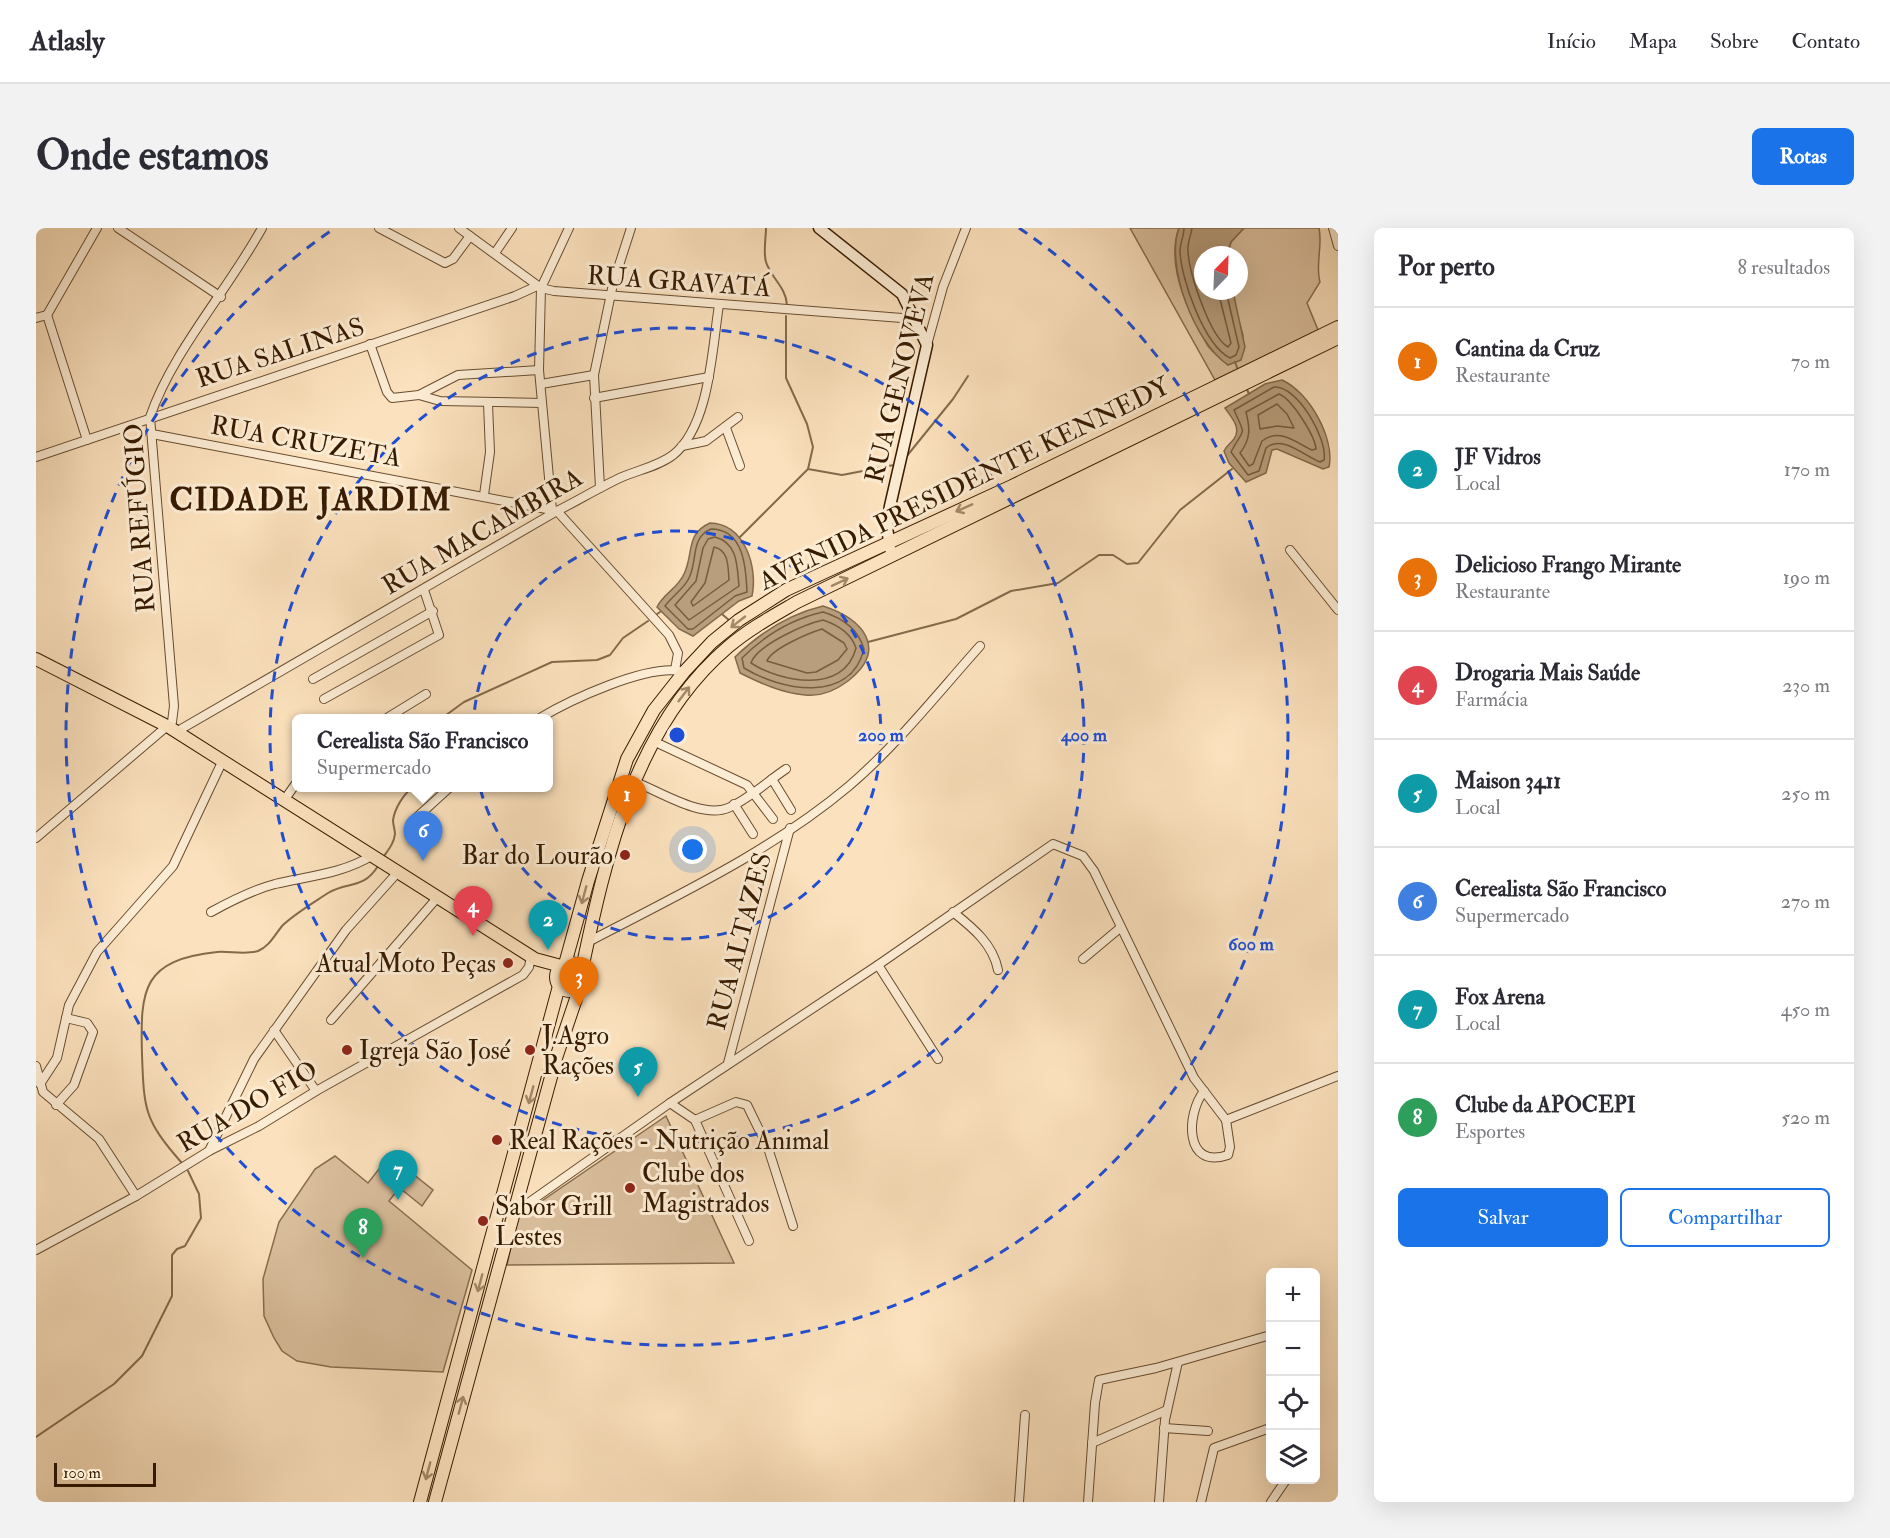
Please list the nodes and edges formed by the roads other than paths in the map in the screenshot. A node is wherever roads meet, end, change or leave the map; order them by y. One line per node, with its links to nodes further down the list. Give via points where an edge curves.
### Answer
1 (97, 228): 20 (street)
2 (118, 228): 18 (street)
3 (251, 228): 12 (street)
4 (379, 228): 13 (street, via 445,263 453,259)
5 (459, 228): 13 (street, RUA GRAVATÁ)
6 (512, 228): 15 (street)
7 (569, 228): 16 (street)
8 (631, 228): 17 (street)
9 (819, 228): 22 (street, via 902,294)
10 (966, 228): 26 (street, RUA GENOVEVA, via 943,287)
11 (1333, 228): 14 (street)
12 (261, 231): 18 (street, RUA REFÚGIO)
13 (470, 236): 15 (street, RUA GRAVATÁ)
14 (1338, 244)
15 (495, 253): 16 (street, RUA GRAVATÁ)
16 (539, 287): 17 (street, RUA GRAVATÁ); 25 (street, RUA SALINAS); 27 (street)
17 (610, 296): 19 (street, RUA GRAVATÁ); 28 (street)
18 (220, 297): 35 (street, RUA REFÚGIO, via 165,379)
19 (719, 305): 22 (street, RUA GRAVATÁ); 29 (street, RUA MACAMBIRA)
20 (48, 315): 21 (street); 39 (street)
21 (36, 318)
22 (915, 319): 26 (street)
23 (1338, 327): 46 (main road, AVENIDA PRESIDENTE KENNEDY, one-way to 46)
24 (1338, 338): 48 (main road, AVENIDA PRESIDENTE KENNEDY)
25 (370, 344): 31 (street, via 389,396 396,399); 35 (street, RUA SALINAS)
26 (927, 345): 46 (street, RUA GENOVEVA, via 890,506)
27 (539, 370): 30 (street); 31 (street, via 458,375)
28 (594, 375): 30 (street); 32 (street)
29 (709, 377): 32 (street); 40 (street, RUA MACAMBIRA)
30 (541, 384): 33 (street)
31 (419, 394): 34 (street, via 432,400)
32 (594, 398): 43 (street)
33 (542, 403): 34 (street); 45 (street)
34 (488, 404): 44 (street, via 490,452)
35 (150, 417): 38 (street, RUA REFÚGIO); 39 (street, RUA SALINAS)
36 (738, 417): 37 (street)
37 (726, 428): 40 (street, via 706,441); 42 (street)
38 (152, 434): 44 (street, RUA CRUZETA); 60 (street, RUA REFÚGIO)
39 (87, 440): 41 (street, RUA SALINAS)
40 (682, 446): 43 (street, RUA MACAMBIRA, via 663,461)
41 (36, 457)
42 (740, 466)
43 (600, 488): 45 (street, RUA MACAMBIRA)
44 (484, 495): 45 (street, RUA CRUZETA)
45 (555, 511): 49 (street, RUA MACAMBIRA); 54 (street, via 669,635 678,653)
46 (888, 542): 48 (street, RUA GENOVEVA); 54 (main road, AVENIDA PRESIDENTE KENNEDY, one-way to 54, via 761,605)
47 (1290, 550): 50 (street)
48 (892, 557): 61 (main road, AVENIDA PRESIDENTE KENNEDY, one-way to 48, via 698,676 746,633 797,602)
49 (424, 590): 51 (street); 60 (street, RUA MACAMBIRA)
50 (1338, 610)
51 (433, 611): 55 (street); 57 (street, via 438,636)
52 (980, 646): 74 (street, via 864,773)
53 (36, 659): 60 (main road)
54 (679, 671): 59 (street, via 656,670 581,697); 86 (main road, AVENIDA PRESIDENTE KENNEDY, one-way to 86, via 621,774)
55 (313, 679)
56 (426, 694): 58 (street)
57 (324, 699)
58 (394, 714)
59 (548, 714)
60 (173, 729): 62 (main road); 76 (street, RUA MACAMBIRA)
61 (653, 741): 65 (main road, AVENIDA PRESIDENTE KENNEDY); 68 (street, via 743,783)
62 (223, 760): 69 (main road); 92 (street, via 179,856 98,952)
63 (786, 769): 64 (street)
64 (772, 778): 68 (street); 71 (street)
65 (635, 782): 70 (street, via 688,806 720,809); 83 (main road, AVENIDA PRESIDENTE KENNEDY)
66 (292, 789): 69 (street)
67 (445, 792): 72 (street)
68 (754, 792): 70 (street); 73 (street)
69 (285, 799): 77 (main road)
70 (734, 804): 75 (street)
71 (791, 810)
72 (416, 818)
73 (773, 819)
74 (790, 828): 83 (street, via 697,885); 96 (street, RUA ALTAZES)
75 (753, 834)
76 (36, 838)
77 (373, 855): 78 (main road); 80 (street, via 345,869 275,884)
78 (398, 872): 79 (main road); 94 (street, via 346,930)
79 (437, 898): 84 (main road); 93 (street)
80 (211, 912)
81 (953, 912): 82 (street, via 1053,844 1067,847 1087,861); 87 (street); 89 (street, via 993,951)
82 (1120, 928): 85 (street); 101 (street)
83 (588, 942): 88 (main road, AVENIDA PRESIDENTE KENNEDY)
84 (533, 957): 86 (main road); 90 (main road); 100 (street, RUA DO FIO, via 523,975)
85 (1083, 959)
86 (563, 965): 88 (main road, via 575,963); 90 (main road, AVENIDA PRESIDENTE KENNEDY, via 556,973)
87 (878, 965): 95 (street); 96 (street)
88 (582, 969): 91 (main road, AVENIDA PRESIDENTE KENNEDY, via 585,979)
89 (998, 970)
90 (558, 984): 91 (main road, via 568,991); 107 (main road, AVENIDA PRESIDENTE KENNEDY, one-way to 107)
91 (580, 987): 108 (main road, AVENIDA PRESIDENTE KENNEDY, via 566,1022)
92 (66, 1018): 99 (street, via 57,1058); 103 (street, via 87,1023 93,1032 74,1085)
93 (331, 1020)
94 (274, 1030): 100 (street); 106 (street, via 250,1064)
95 (938, 1059)
96 (728, 1064): 102 (street)
97 (36, 1066): 99 (street)
98 (1338, 1076): 105 (street)
99 (40, 1084): 103 (street)
100 (316, 1091): 106 (street, RUA DO FIO)
101 (1204, 1091): 105 (street); 105 (street, via 1197,1102 1191,1130 1195,1148 1208,1155 1228,1155)
102 (670, 1102): 104 (street); 110 (street)
103 (56, 1105): 109 (street, via 99,1139)
104 (694, 1120): 111 (street, via 736,1102 747,1105 768,1148); 112 (street)
105 (1226, 1120)
106 (209, 1151): 109 (street, RUA DO FIO)
107 (511, 1169): 108 (main road); 123 (main road, AVENIDA PRESIDENTE KENNEDY, one-way to 123)
108 (525, 1172): 110 (main road, AVENIDA PRESIDENTE KENNEDY)
109 (136, 1196): 113 (street, RUA DO FIO)
110 (513, 1214): 124 (main road, AVENIDA PRESIDENTE KENNEDY, one-way to 110)
111 (793, 1226)
112 (749, 1241)
113 (36, 1250)
114 (1266, 1336): 115 (street)
115 (1178, 1362): 116 (street); 121 (street, via 1099,1380)
116 (1167, 1410): 118 (street); 121 (street)
117 (1024, 1415): 125 (street)
118 (1164, 1428): 120 (street); 127 (street)
119 (1266, 1429): 128 (street, via 1215,1448)
120 (1208, 1431)
121 (1092, 1443): 126 (street)
122 (1283, 1484): 129 (street)
123 (420, 1502)
124 (435, 1502)
125 (1019, 1502)
126 (1088, 1502)
127 (1159, 1502)
128 (1201, 1502)
129 (1271, 1502)

